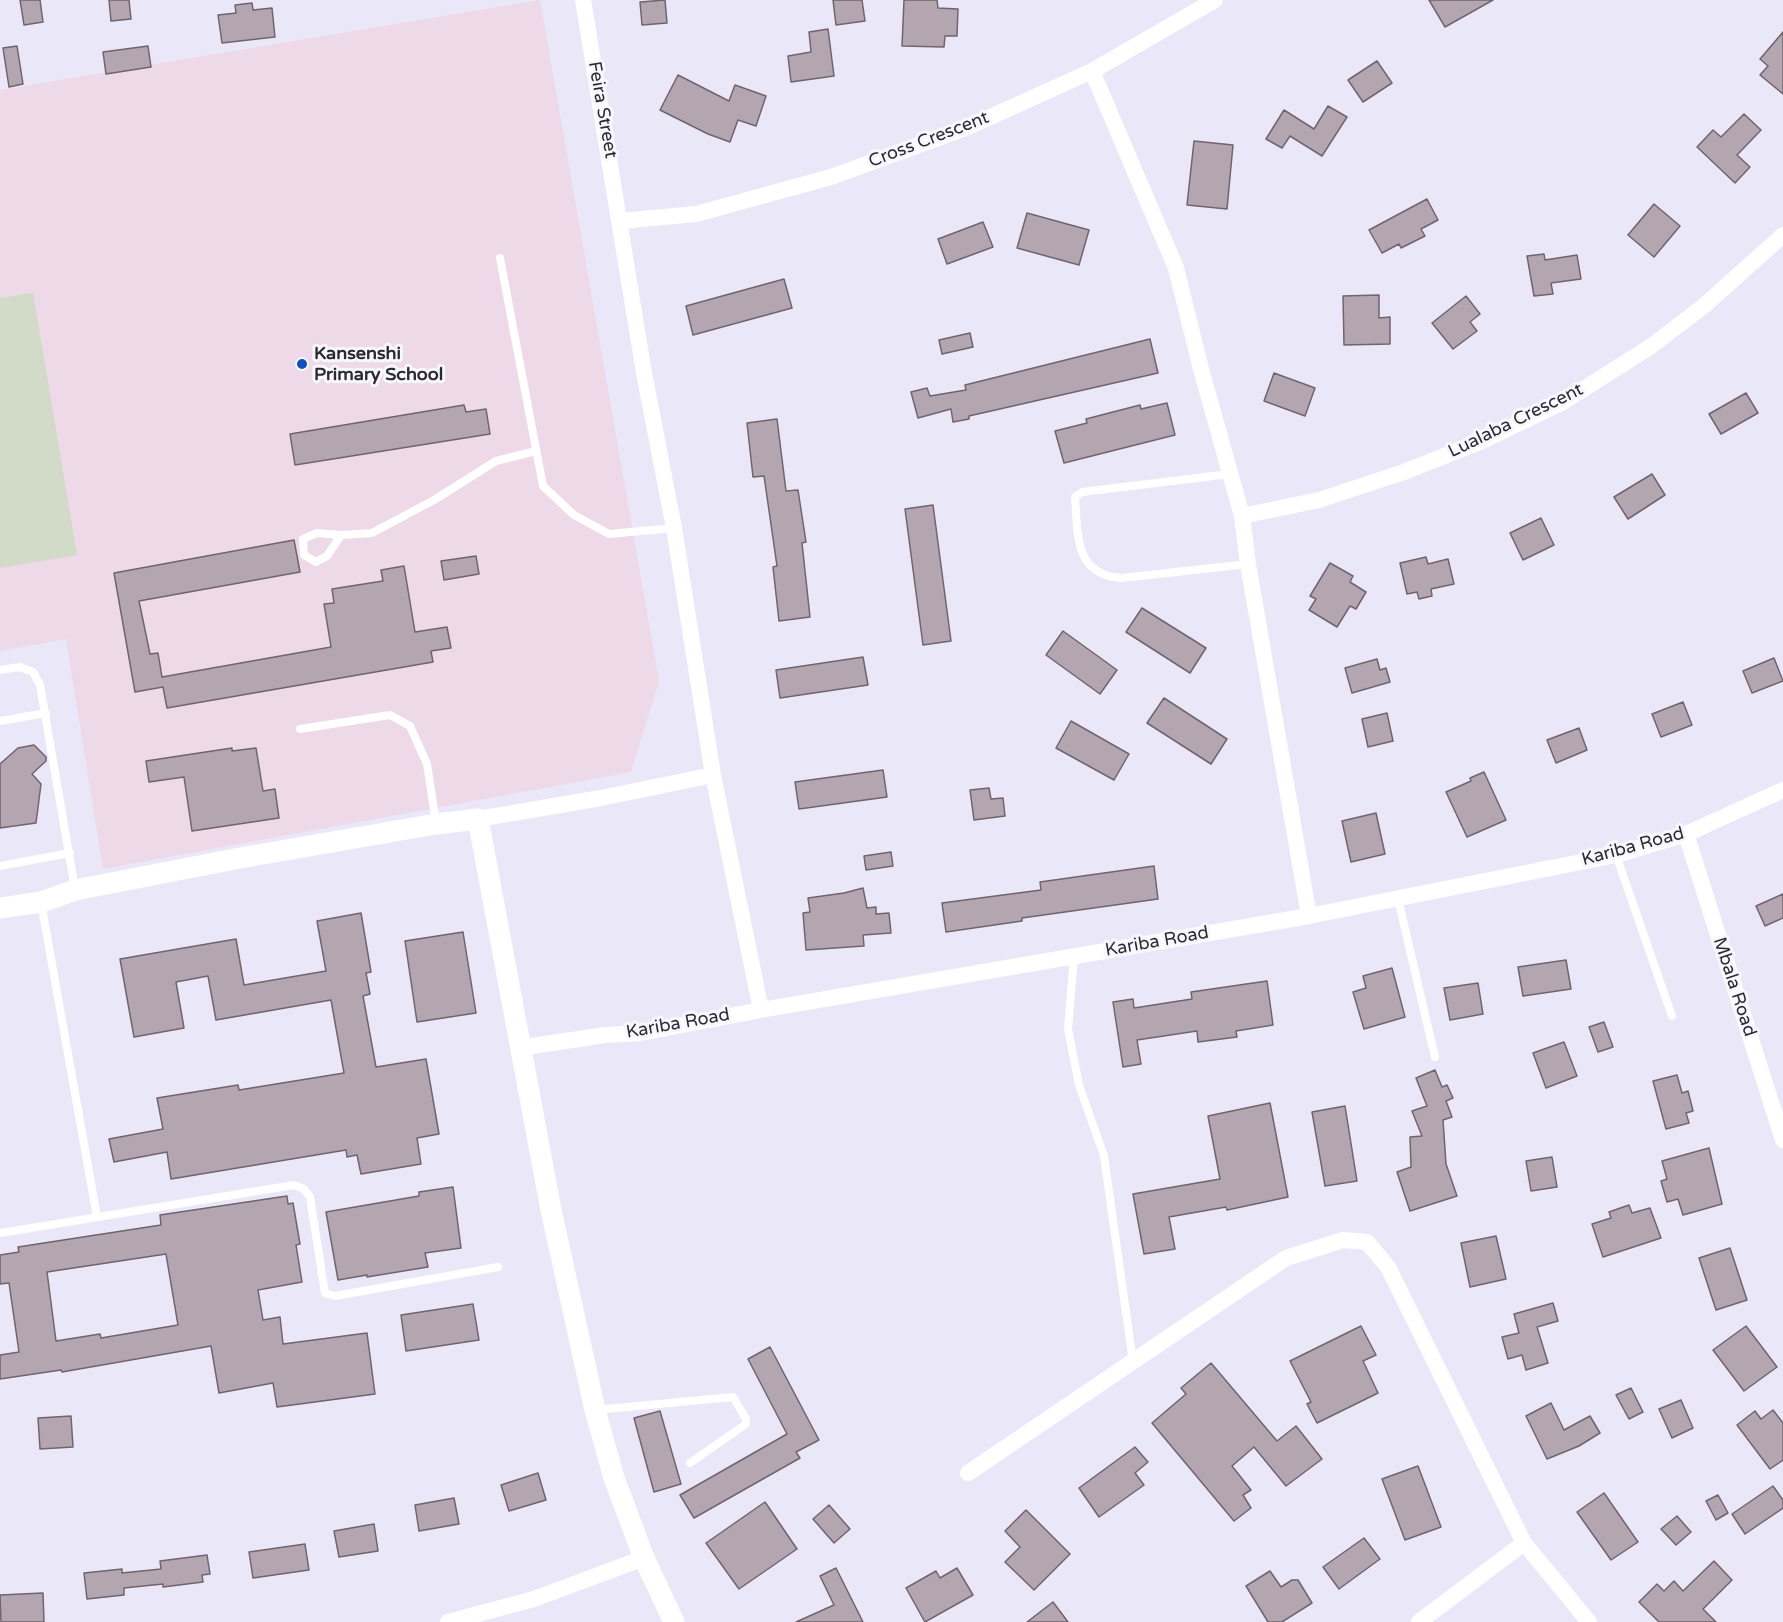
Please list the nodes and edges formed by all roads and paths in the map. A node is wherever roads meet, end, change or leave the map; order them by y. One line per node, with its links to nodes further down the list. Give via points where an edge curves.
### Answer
1 (583, 0): 4 (street, Feira Street)
2 (1215, 0): 3 (street, Cross Crescent)
3 (1092, 71): 4 (street, Cross Crescent, via 968,127 831,177 696,214); 8 (street, via 1176,268)
4 (621, 220): 10 (street, Feira Street, via 644,373)
5 (1783, 235): 9 (street, Lualaba Crescent, via 1705,305 1650,347 1563,402 1482,441 1404,472 1319,500)
6 (500, 258): 7 (lane)
7 (536, 451): 10 (lane, via 543,486 574,515 609,534); 11 (lane, via 496,461 372,533)
8 (1230, 474): 9 (street); 12 (lane, via 1082,492 1075,497 1079,541 1083,558 1106,577)
9 (1242, 516): 12 (street)
10 (674, 528): 17 (street, Feira Street)
11 (341, 536): 11 (lane, via 317,533 303,539 304,555 316,562 327,556)
12 (1248, 564): 29 (street)
13 (0, 670): 14 (lane, via 20,667 33,672)
14 (46, 713): 15 (lane); 22 (lane)
15 (0, 722)
16 (300, 729): 20 (lane, via 390,715 410,726 427,764)
17 (713, 775): 19 (street); 31 (street, Feira Street)
18 (1783, 790): 21 (street, Kariba Road)
19 (478, 819): 20 (street); 33 (street)
20 (436, 824): 25 (street)
21 (1686, 834): 23 (street, Kariba Road); 35 (street, Mbala Road)
22 (70, 854): 24 (lane); 25 (lane)
23 (1616, 855): 26 (street, Kariba Road); 32 (lane)
24 (0, 866)
25 (75, 890): 27 (street)
26 (1398, 899): 29 (street, Kariba Road); 34 (lane)
27 (41, 902): 28 (street); 36 (lane)
28 (0, 908)
29 (1309, 916): 30 (street, Kariba Road)
30 (1074, 956): 31 (street, Kariba Road); 39 (lane, via 1068,1029 1079,1085 1104,1156)
31 (761, 1010): 33 (street, Kariba Road, via 640,1033)
32 (1672, 1016)
33 (519, 1048): 40 (street)
34 (1435, 1056)
35 (1783, 1140)
36 (97, 1217): 37 (lane); 38 (lane, via 294,1185 310,1197 325,1293 335,1296)
37 (0, 1233)
38 (498, 1267)
39 (1133, 1362): 42 (street); 43 (street, via 1286,1257 1343,1240 1367,1242 1388,1267)
40 (595, 1410): 41 (lane, via 733,1397 746,1424); 44 (street, via 614,1478)
41 (690, 1463)
42 (968, 1473)
43 (1524, 1543): 47 (street); 48 (street)
44 (644, 1558): 45 (street, via 534,1599); 46 (street)
45 (448, 1622)
46 (674, 1622)
47 (1419, 1622)
48 (1589, 1622)

